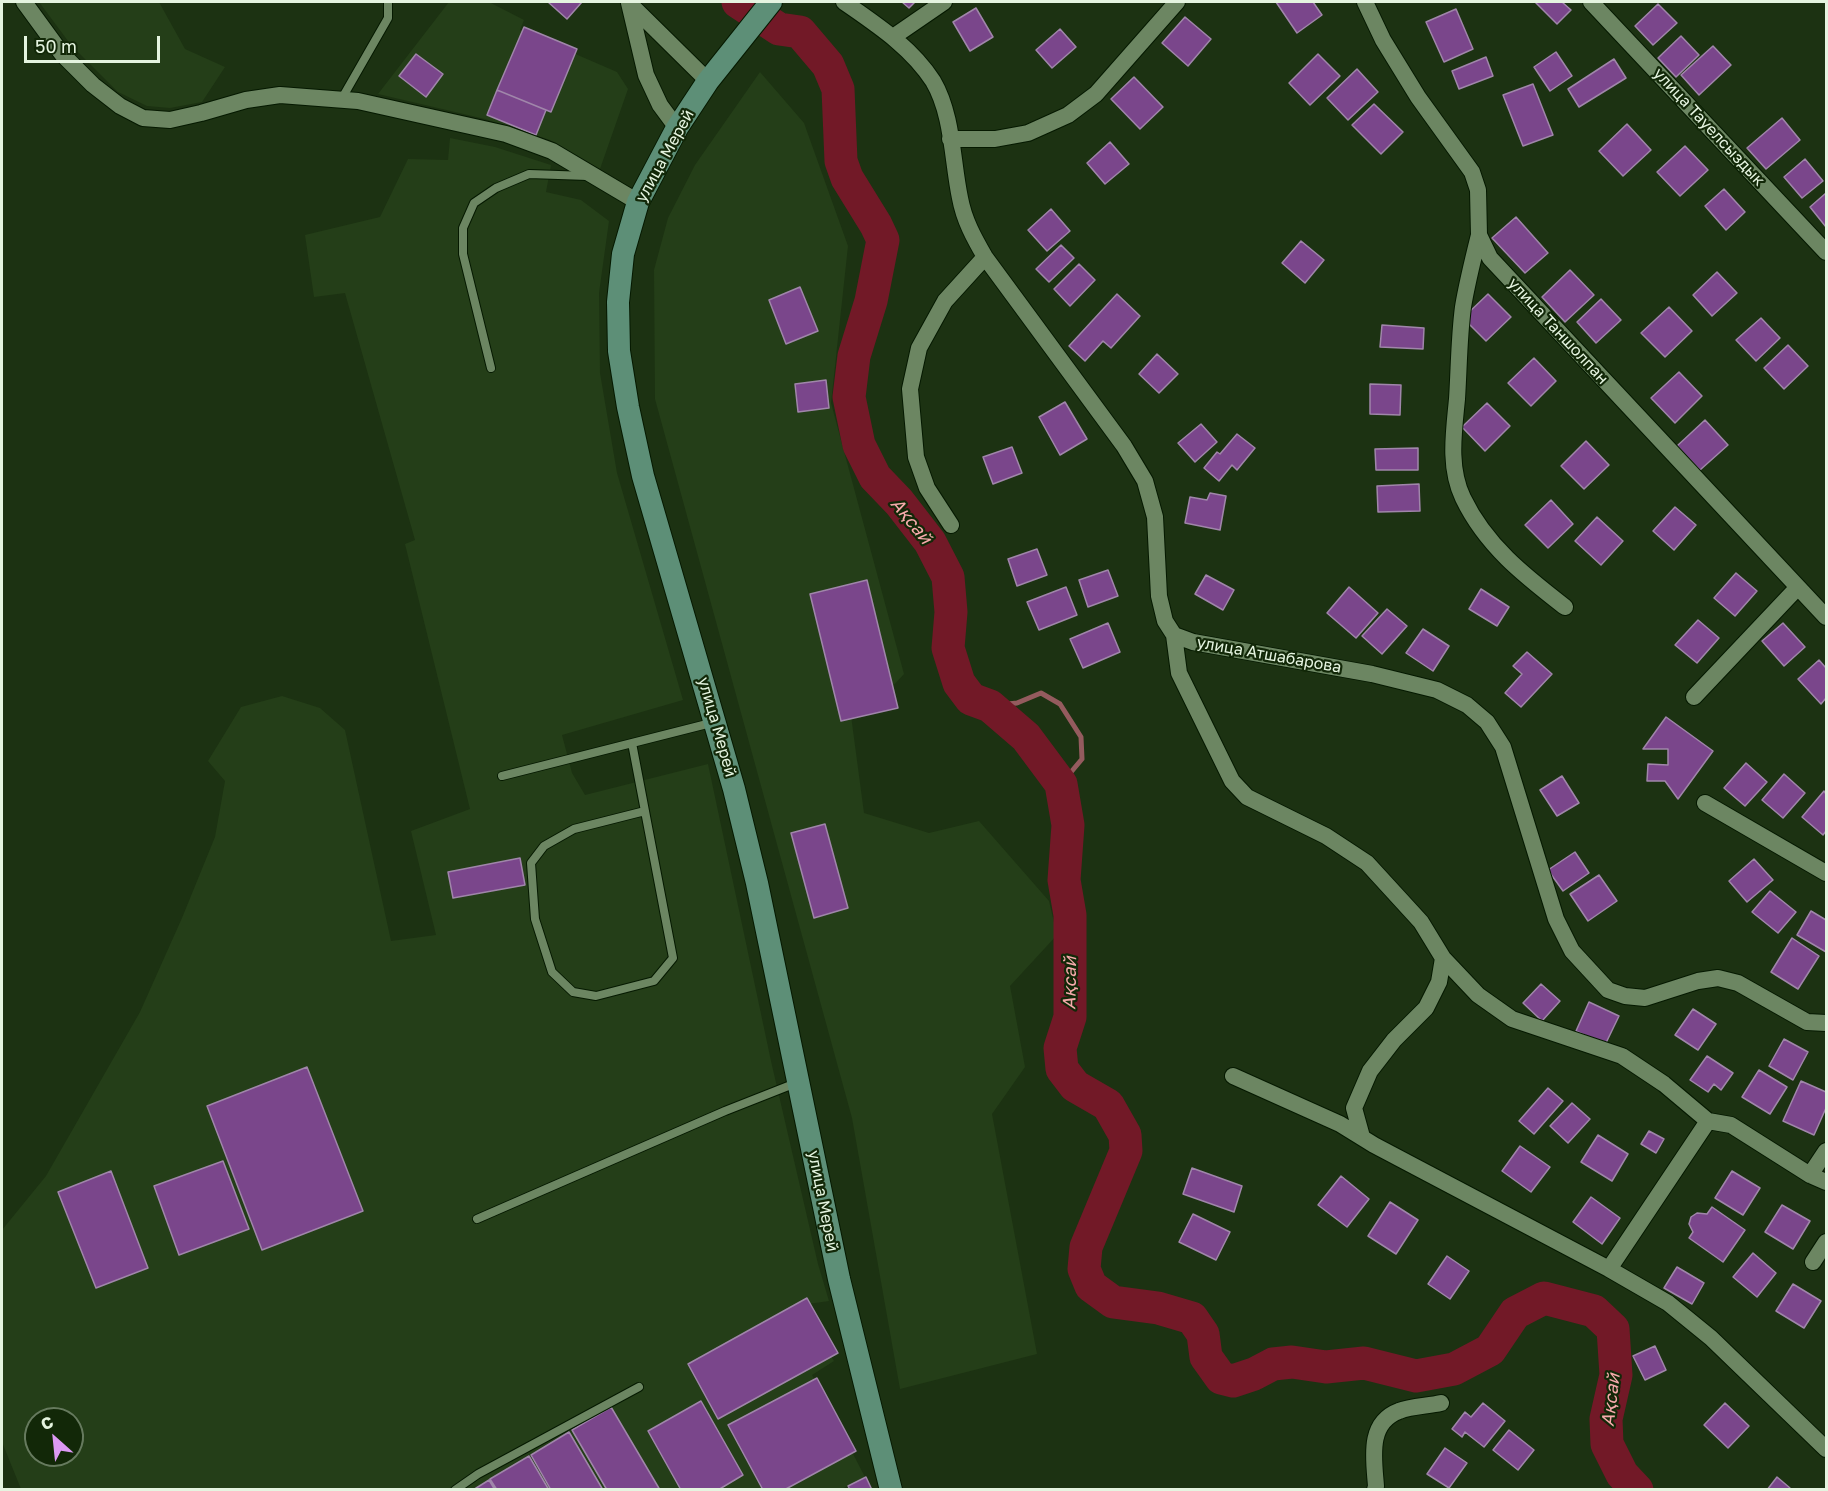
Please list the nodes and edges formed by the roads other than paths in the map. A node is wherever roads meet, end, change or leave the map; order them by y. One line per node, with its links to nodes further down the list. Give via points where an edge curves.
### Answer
1 (24, 2): 12 (street, via 62,54 120,106 143,118 170,120 280,94)
2 (388, 2): 12 (lane, via 388,18)
3 (628, 2): 11 (street); 13 (street, via 646,75 660,105)
4 (771, 2): 11 (main road, улица Мерей)
5 (844, 2): 10 (street, улица Атшабарова)
6 (944, 2): 10 (street)
7 (1177, 2): 14 (street, via 1096,94 1068,115 1028,133 995,139)
8 (1365, 2): 17 (street, улица Таншолпан, via 1418,97 1472,172 1478,190)
9 (1591, 2): 18 (street, улица Тауелсыздык)
10 (893, 38): 14 (street, улица Атшабарова, via 912,54 934,83)
11 (708, 81): 13 (main road, улица Мерей)
12 (341, 100): 15 (street, via 506,134 552,152)
13 (677, 128): 16 (main road, улица Мерей)
14 (950, 139): 19 (street, улица Атшабарова, via 968,228)
15 (591, 176): 16 (street); 20 (lane, via 529,174 496,188 474,203 463,228 463,254)
16 (638, 202): 27 (main road, улица Мерей, via 623,254 618,302 619,351 643,476)
17 (1479, 235): 22 (street, улица Таншолпан, via 1490,258); 23 (street, via 1463,307 1453,452 1456,477 1479,528 1495,548)
18 (1827, 252)
19 (985, 257): 21 (street, via 945,301 919,348 910,389 916,457 927,488); 25 (street, улица Атшабарова, via 1124,446 1144,481 1155,517 1159,596 1165,621)
20 (491, 368)
21 (951, 525)
22 (1798, 587): 24 (street, улица Таншолпан); 26 (street)
23 (1565, 607)
24 (1827, 617)
25 (1174, 635): 33 (street, via 1179,673 1232,781 1247,797 1326,836 1367,862 1420,922); 34 (street, улица Атшабарова, via 1193,642 1383,677 1437,690 1467,705 1487,722 1503,747 1556,919 1572,951 1608,990 1645,998 1718,978 1738,983 1807,1022)
26 (1694, 697)
27 (715, 722): 28 (lane); 36 (main road, улица Мерей, via 757,883)
28 (632, 743): 29 (lane); 31 (lane)
29 (502, 776)
30 (1705, 803): 32 (street)
31 (645, 811): 31 (lane, via 673,958 654,981 596,996 573,992 552,972 535,919 531,862 544,846 574,829)
32 (1827, 873)
33 (1443, 958): 37 (street, via 1478,995 1512,1019 1622,1056); 38 (street, via 1439,982 1426,1008 1370,1071 1354,1108)
34 (1827, 1023)
35 (1233, 1076): 38 (street)
36 (800, 1082): 42 (lane); 50 (main road, улица Мерей, via 839,1279)
37 (1708, 1121): 40 (street, via 1731,1125); 45 (street)
38 (1362, 1137): 45 (street)
39 (1827, 1151): 40 (street)
40 (1810, 1175): 41 (street)
41 (1827, 1182)
42 (477, 1219)
43 (1827, 1242): 44 (street)
44 (1813, 1262)
45 (1609, 1269): 48 (street, via 1668,1303 1711,1338)
46 (639, 1387): 49 (lane)
47 (1441, 1403): 51 (street, via 1398,1411 1383,1421 1374,1443)
48 (1827, 1449)
49 (455, 1490)
50 (891, 1490)
51 (1375, 1490)

